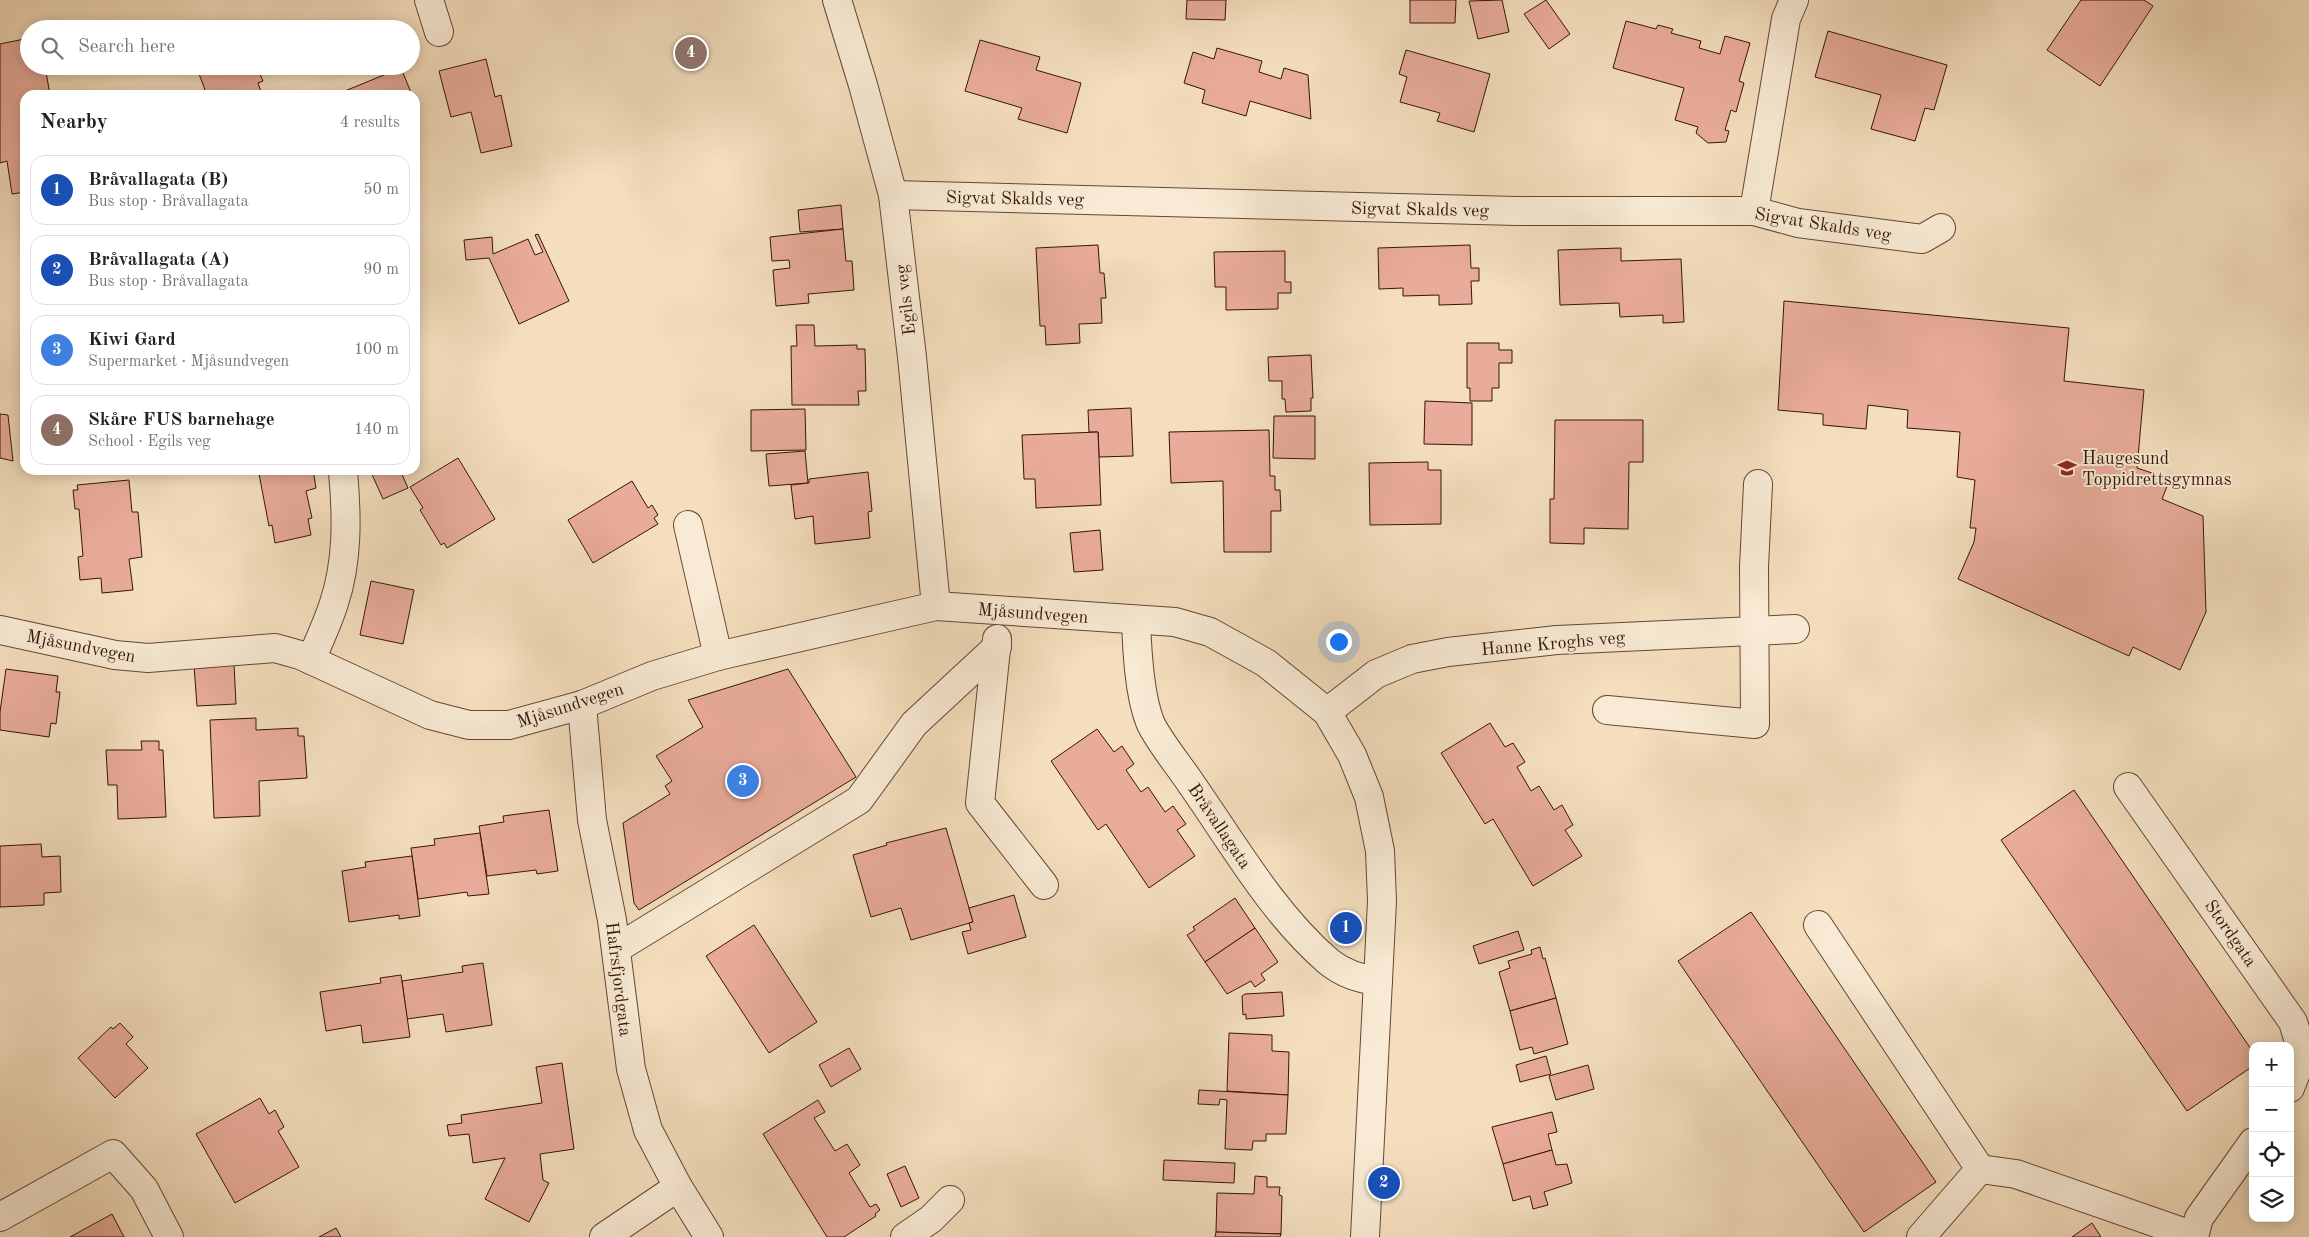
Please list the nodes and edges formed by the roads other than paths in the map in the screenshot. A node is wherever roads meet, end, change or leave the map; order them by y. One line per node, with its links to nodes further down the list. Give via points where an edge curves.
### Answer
1 (429, 0): 4 (street)
2 (837, 0): 5 (street, Egils veg)
3 (1794, 0): 6 (street, via 1786,19)
4 (439, 32)
5 (893, 195): 6 (street, Sigvat Skalds veg, via 1517,211); 11 (street, Egils veg)
6 (1754, 211): 7 (street, Sigvat Skalds veg, via 1798,223 1922,239)
7 (1941, 228)
8 (343, 475): 19 (street, via 346,532 341,574 334,602)
9 (1758, 484): 16 (street)
10 (688, 526): 18 (street)
11 (936, 606): 12 (street, Mjåsundvegen); 18 (street, Mjåsundvegen)
12 (1000, 611): 13 (street, Mjåsundvegen); 17 (street)
13 (1136, 620): 22 (street, Mjåsundvegen, via 1175,622 1210,632 1266,663); 27 (street, Bråvallagata, via 1140,673 1150,722 1168,750 1297,932 1331,963 1356,978)
14 (1795, 629): 16 (street, Hanne Kroghs veg)
15 (0, 630): 19 (street, Mjåsundvegen, via 115,655 148,658 275,648)
16 (1754, 630): 21 (street, via 1755,724); 22 (street, Hanne Kroghs veg, via 1557,640 1412,659 1376,674)
17 (997, 648): 24 (street, via 980,803); 26 (street, via 914,724 858,800)
18 (718, 656): 20 (street, Mjåsundvegen, via 652,676)
19 (311, 660): 20 (street, Mjåsundvegen, via 430,715 469,725 509,725)
20 (582, 705): 26 (street, Hafrsfjordgata, via 592,820)
21 (1607, 710)
22 (1326, 712): 27 (street, via 1352,755 1369,797 1380,851 1382,900)
23 (2128, 787): 28 (street, Stordgata, via 2294,1022 2303,1055)
24 (1044, 885)
25 (1818, 925): 30 (street)
26 (616, 949): 31 (street, Hafrsfjordgata, via 631,1070 648,1130)
27 (1378, 981): 39 (street)
28 (2290, 1087)
29 (2249, 1148): 34 (street, via 2199,1218)
30 (1980, 1169): 34 (street, via 2016,1174); 40 (street)
31 (678, 1187): 36 (street); 37 (street, Hafrsfjordgata)
32 (950, 1200): 38 (street, via 931,1219)
33 (0, 1217): 35 (street, via 113,1154 144,1189)
34 (2194, 1236)
35 (169, 1237)
36 (604, 1237)
37 (709, 1237)
38 (905, 1237)
39 (1365, 1237)
40 (1921, 1237)

